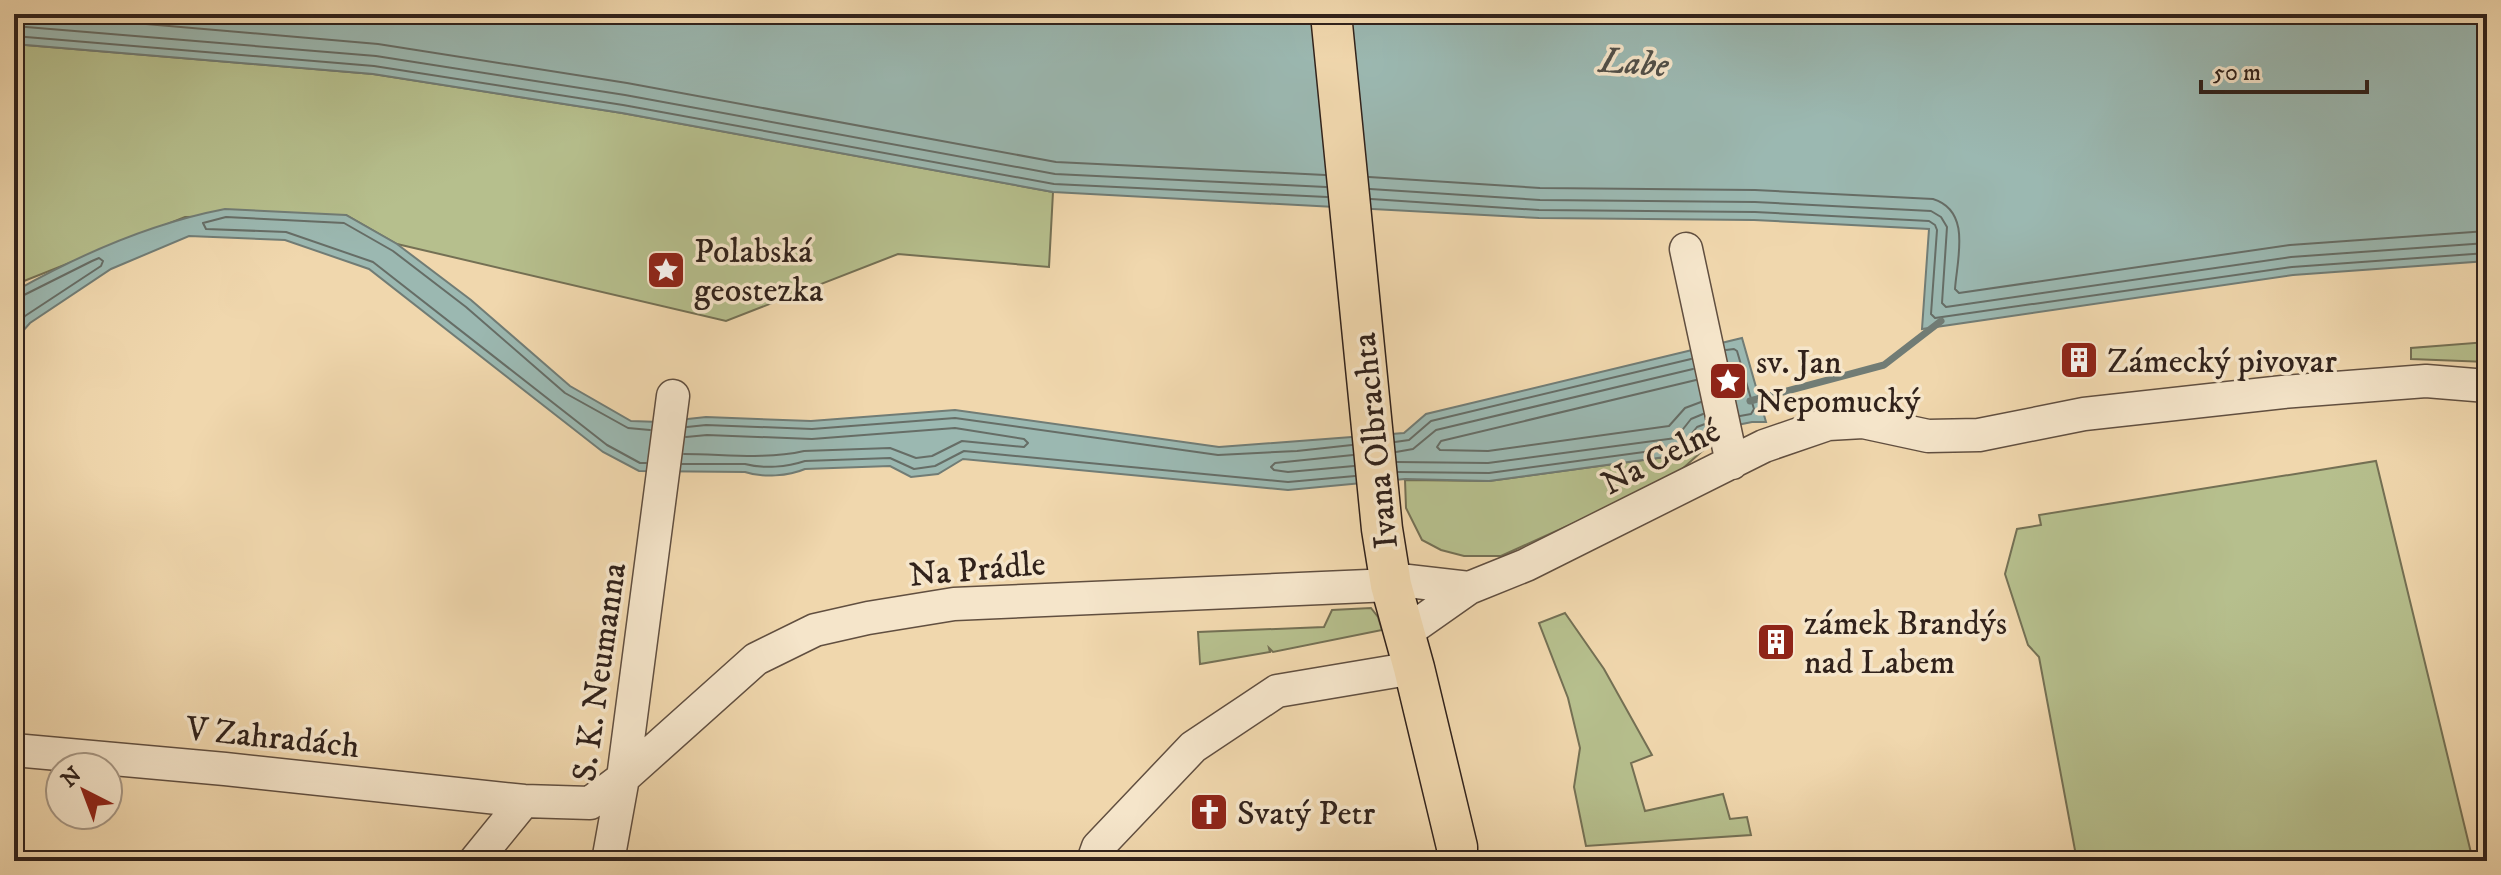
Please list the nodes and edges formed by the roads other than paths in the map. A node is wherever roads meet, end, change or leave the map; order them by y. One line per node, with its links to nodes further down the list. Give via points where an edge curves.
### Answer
1 (1331, 14): 6 (main road, Ivana Olbrachta, via 1378,502)
2 (1686, 249): 5 (street)
3 (2487, 386): 5 (street, Na Celné, via 2426,381 2207,401 2084,414 1979,435 1928,436 1863,422 1828,424 1764,446)
4 (673, 396): 10 (street, S. K. Neumanna)
5 (1728, 449): 7 (street, Na Celné, via 1526,565)
6 (1391, 585): 7 (street, Na Prádle, via 1408,581); 8 (main road, Ivana Olbrachta); 10 (street, Na Prádle, via 954,604 815,630 756,659)
7 (1469, 588): 8 (street, Na Celné)
8 (1410, 651): 14 (street, via 1277,691 1193,747 1098,847); 15 (main road, Ivana Olbrachta)
9 (14, 750): 11 (street, V Zahradách)
10 (623, 778): 11 (street, Na Prádle, via 590,803); 13 (street, S. K. Neumanna)
11 (524, 801): 12 (street)
12 (475, 861)
13 (608, 861)
14 (1093, 861)
15 (1457, 861)

